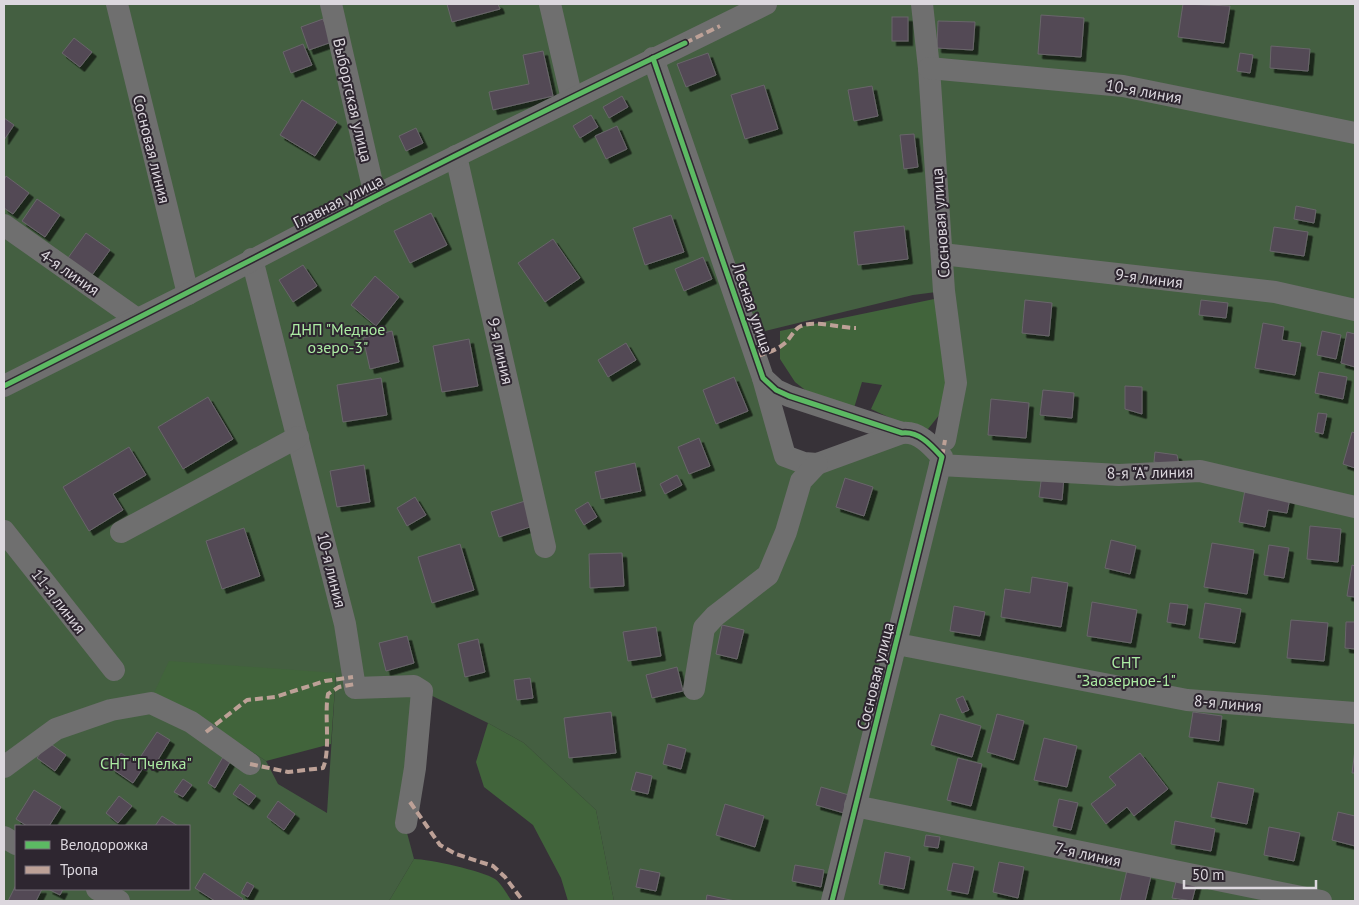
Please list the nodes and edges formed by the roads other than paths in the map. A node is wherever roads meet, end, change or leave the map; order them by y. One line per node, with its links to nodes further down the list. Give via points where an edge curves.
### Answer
1 (117, 4): 15 (street, Сосновая линия)
2 (332, 4): 11 (street, Выборгская улица)
3 (550, 4): 8 (street)
4 (922, 4): 7 (street, Сосновая улица)
5 (754, 7): 6 (street, Главная улица)
6 (653, 58): 8 (street, Главная улица); 18 (street, Лесная улица)
7 (929, 68): 9 (street, 10-я линия, via 1123,86); 13 (street, Сосновая улица)
8 (572, 99): 10 (street, Главная улица)
9 (1355, 133)
10 (456, 156): 11 (street, Главная улица); 27 (street, 9-я линия)
11 (375, 196): 14 (street, Главная улица)
12 (4, 225): 17 (street, 4-я линия)
13 (942, 254): 16 (street, 9-я линия, via 1275,292); 22 (street, Сосновая улица, via 956,384)
14 (252, 260): 15 (street, Главная улица); 21 (street, 10-я линия)
15 (188, 294): 17 (street, Главная улица)
16 (1355, 310)
17 (137, 319): 19 (street, Главная улица)
18 (763, 378): 20 (street, Лесная улица, via 776,390 790,396); 23 (street, Лесная улица, via 785,456)
19 (4, 386)
20 (902, 433): 22 (street, Лесная улица, via 909,432); 23 (street)
21 (298, 436): 26 (street); 35 (street, 10-я линия, via 345,624 355,688 414,686 422,691)
22 (943, 454): 24 (street, 8-я "А" линия, via 1119,475 1200,471); 28 (street, Сосновая улица)
23 (817, 464): 30 (street, via 801,481 786,532 768,575 704,628)
24 (1355, 507)
25 (4, 531): 29 (street, 11-я линия)
26 (121, 532)
27 (545, 547)
28 (897, 644): 31 (street, 8-я линия, via 1187,700); 34 (street, Сосновая улица)
29 (114, 670)
30 (694, 690)
31 (1355, 713)
32 (250, 764): 33 (street, via 192,722 151,703 111,710 56,729)
33 (4, 767)
34 (855, 806): 40 (street, Сосновая улица); 41 (street, 7-я линия)
35 (406, 823)
36 (4, 837): 37 (street)
37 (15, 843)
38 (99, 890): 39 (street)
39 (119, 901)
40 (832, 901)
41 (1321, 901)

